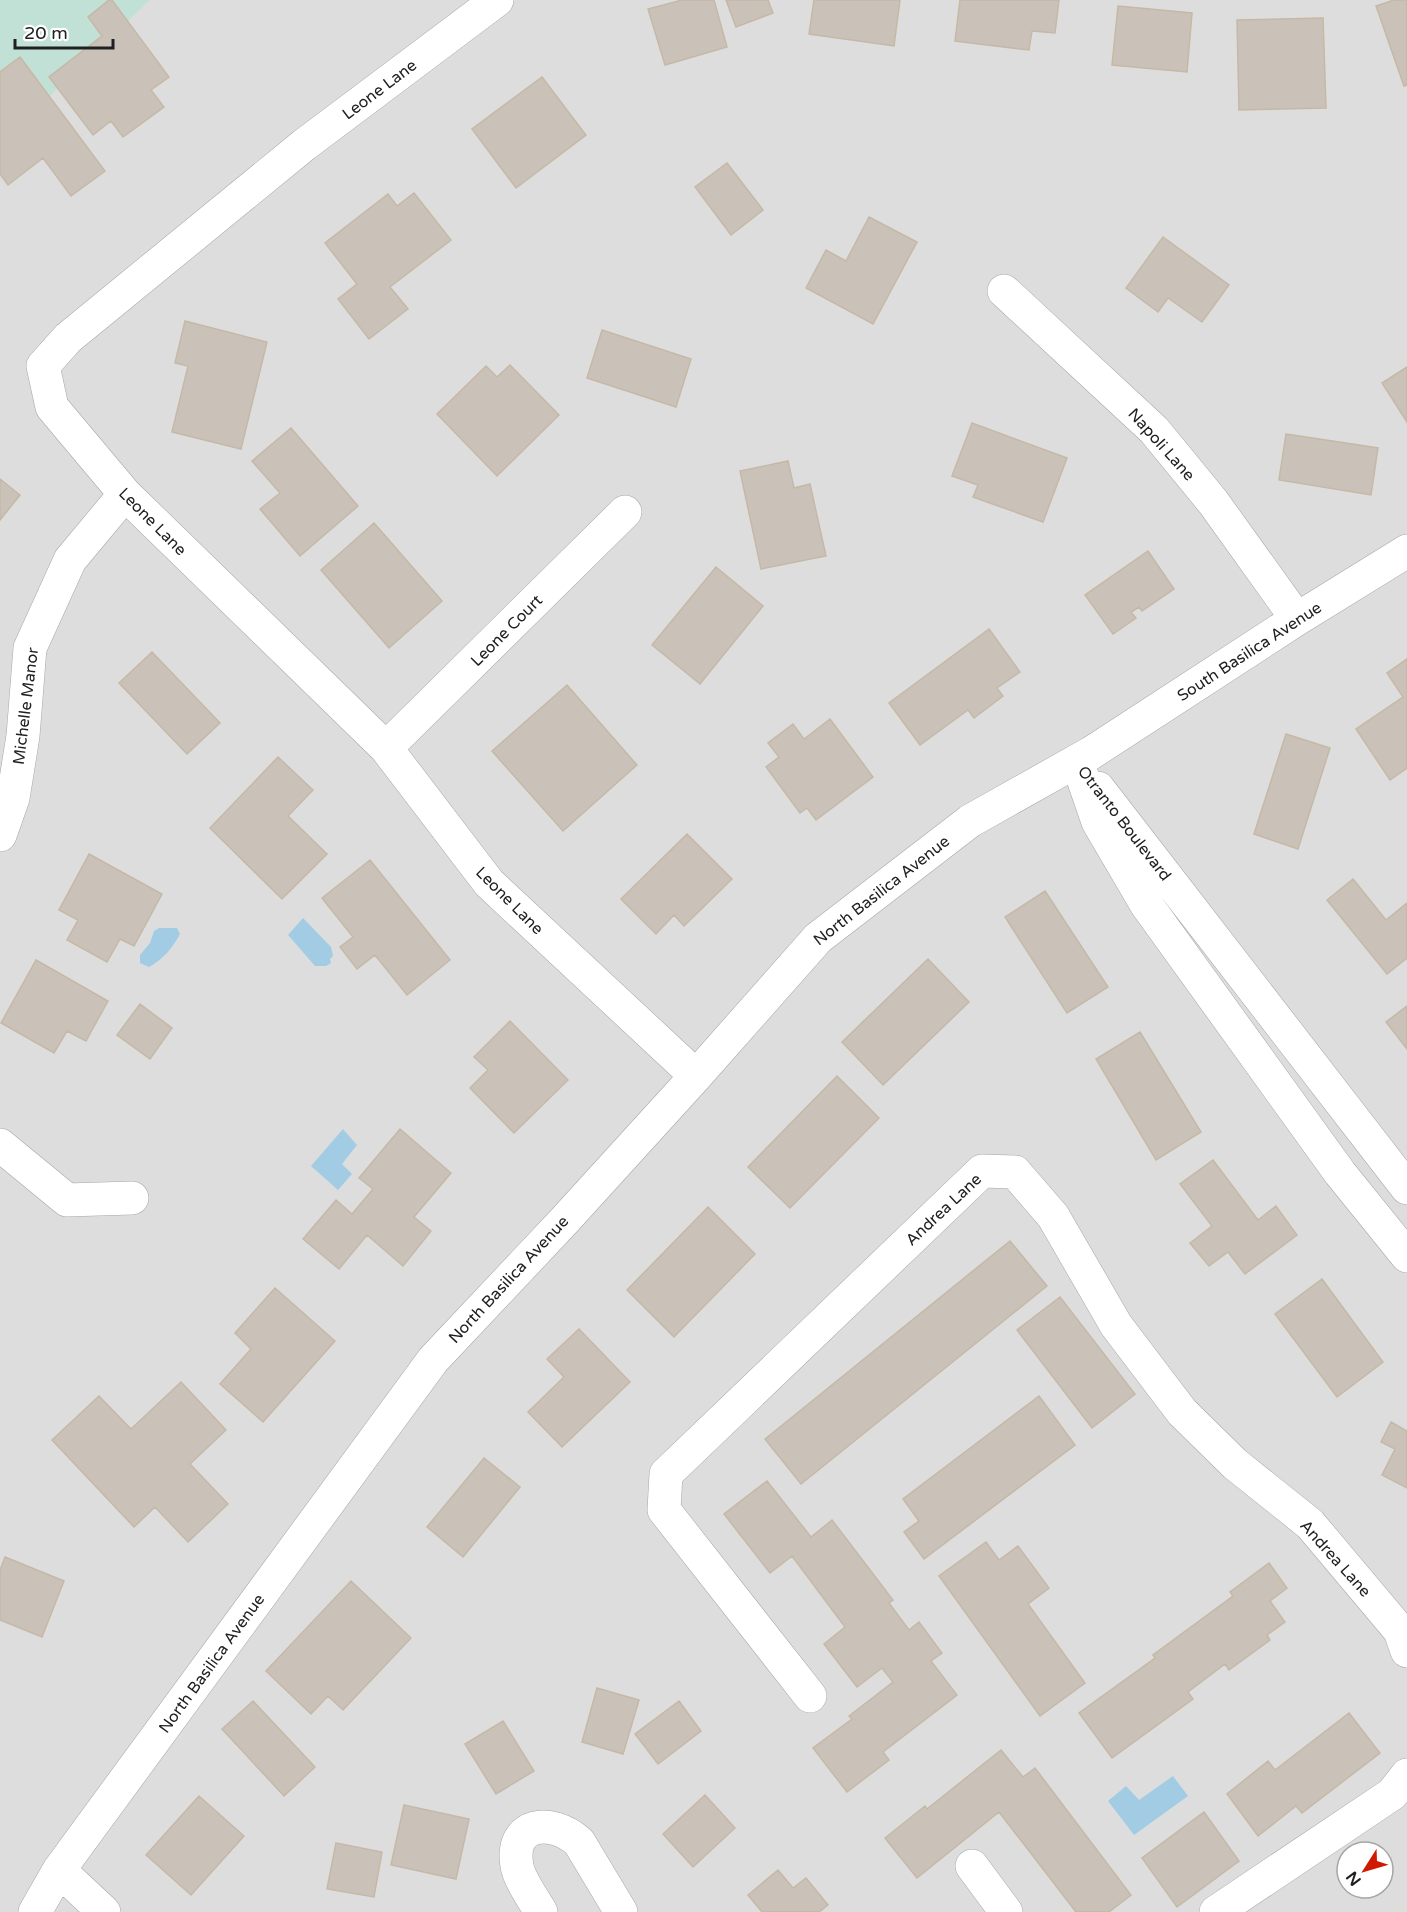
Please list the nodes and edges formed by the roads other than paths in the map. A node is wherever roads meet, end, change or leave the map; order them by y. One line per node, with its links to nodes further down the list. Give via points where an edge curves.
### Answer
1 (497, 0): 3 (street, Leone Lane, via 304,145 76,331 43,366 52,407)
2 (1004, 291): 6 (street, Napoli Lane, via 1154,430 1213,502)
3 (125, 494): 7 (street, Leone Lane); 9 (street, Michelle Manor, via 70,560 30,648 23,736 13,798)
4 (625, 512): 7 (street, Leone Court)
5 (1407, 550): 6 (street, South Basilica Avenue)
6 (1297, 619): 8 (street, South Basilica Avenue)
7 (386, 748): 10 (street, Leone Lane, via 489,883)
8 (1084, 757): 10 (street, North Basilica Avenue, via 970,821 818,938); 12 (street, Otranto Boulevard); 14 (street, Otranto Boulevard, via 1098,822 1146,904 1340,1173)
9 (0, 835)
10 (696, 1076): 19 (street, North Basilica Avenue, via 433,1360)
11 (0, 1145): 13 (street, via 67,1200)
12 (1407, 1188)
13 (132, 1198)
14 (1407, 1256)
15 (1405, 1636): 16 (street, Andrea Lane, via 1310,1524 1235,1464 1182,1412 1116,1325 1053,1216 1015,1172 981,1171 666,1474 664,1510)
16 (810, 1696)
17 (1407, 1775): 25 (street, via 1392,1794)
18 (972, 1866): 24 (street)
19 (59, 1870): 20 (street, North Basilica Avenue); 21 (street)
20 (34, 1912)
21 (104, 1912)
22 (541, 1912): 23 (street, via 517,1868 515,1849 522,1835 534,1828 551,1826 579,1842)
23 (621, 1912)
24 (1006, 1912)
25 (1216, 1912)

